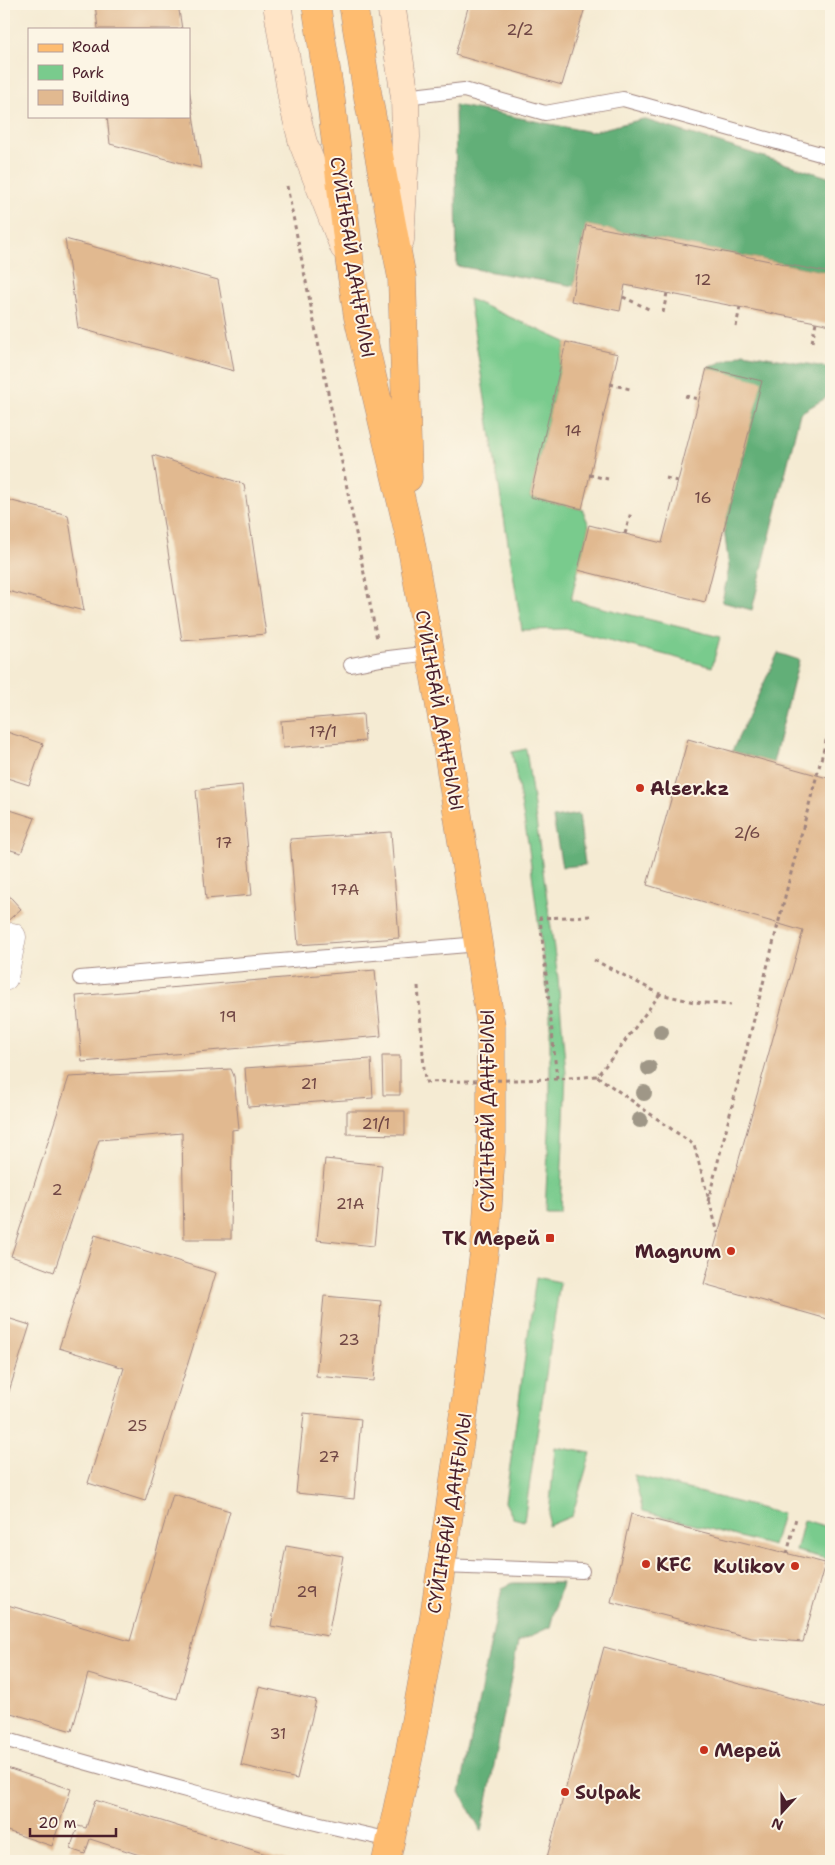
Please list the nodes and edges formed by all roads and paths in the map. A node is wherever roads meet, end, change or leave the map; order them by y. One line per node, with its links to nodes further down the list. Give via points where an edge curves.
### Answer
1 (277, 4): 9 (main road, via 292,103 303,143)
2 (316, 4): 9 (main road, СҮЙІНБАЙ ДАҢҒЫЛЫ)
3 (353, 4): 8 (main road, СҮЙІНБАЙ ДАҢҒЫЛЫ)
4 (391, 4): 5 (main road)
5 (405, 97): 6 (lane, via 464,90 545,113 623,100); 8 (main road, via 406,137)
6 (831, 158)
7 (286, 182): 30 (path)
8 (399, 256): 28 (main road, СҮЙІНБАЙ ДАҢҒЫЛЫ)
9 (350, 264): 28 (main road, СҮЙІНБАЙ ДАҢҒЫЛЫ, via 358,316)
10 (667, 293): 14 (path)
11 (623, 297): 13 (path)
12 (740, 307): 16 (path)
13 (650, 310)
14 (664, 312)
15 (816, 322): 17 (path)
16 (736, 327)
17 (812, 342)
18 (610, 384): 19 (path)
19 (630, 389)
20 (685, 396): 21 (path)
21 (699, 399)
22 (590, 475): 24 (path)
23 (666, 478): 25 (path)
24 (608, 479)
25 (678, 481)
26 (631, 512): 27 (path)
27 (625, 534)
28 (410, 538): 29 (main road, СҮЙІНБАЙ ДАҢҒЫЛЫ)
29 (430, 654): 30 (lane); 35 (main road, СҮЙІНБАЙ ДАҢҒЫЛЫ)
30 (381, 659): 31 (lane)
31 (351, 665)
32 (831, 722): 44 (path)
33 (591, 916): 43 (path, via 540,918)
34 (12, 937): 37 (street)
35 (479, 944): 38 (lane); 48 (main road, СҮЙІНБАЙ ДАҢҒЫЛЫ, via 492,1026 491,1152 486,1236)
36 (594, 960): 40 (path)
37 (4, 977)
38 (80, 978)
39 (418, 986): 43 (path, bridge, via 425,1082)
40 (660, 994): 41 (path, via 694,1002); 42 (path)
41 (731, 1005)
42 (597, 1076): 43 (path, bridge); 44 (path, via 694,1145)
43 (557, 1079)
44 (708, 1201): 45 (path)
45 (718, 1234)
46 (796, 1518): 47 (path)
47 (787, 1554)
48 (441, 1566): 49 (lane); 51 (main road, СҮЙІНБАЙ ДАҢҒЫЛЫ, via 411,1746)
49 (582, 1571)
50 (4, 1739): 51 (lane, via 333,1827)
51 (388, 1851)

